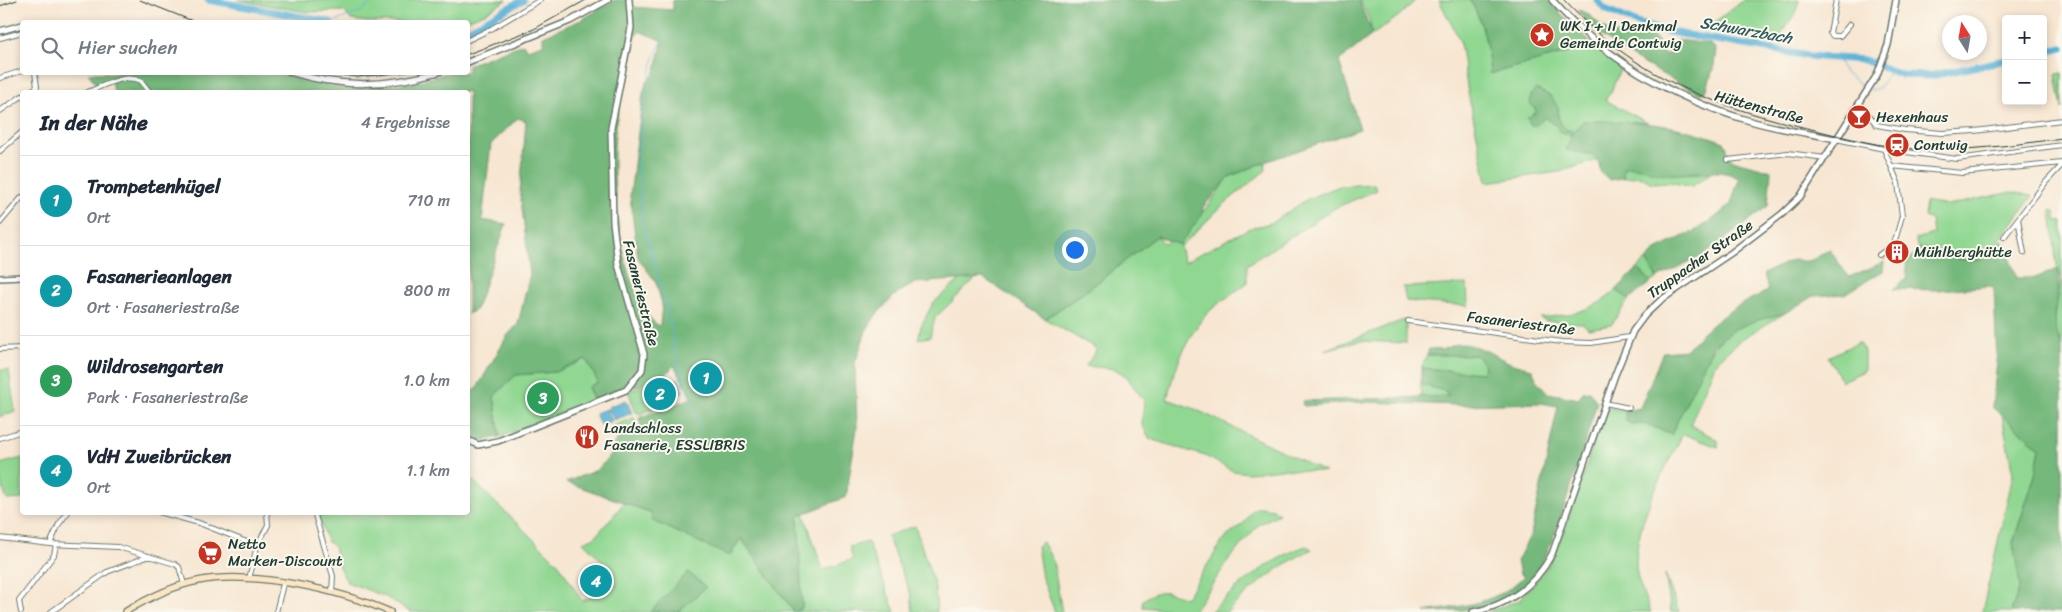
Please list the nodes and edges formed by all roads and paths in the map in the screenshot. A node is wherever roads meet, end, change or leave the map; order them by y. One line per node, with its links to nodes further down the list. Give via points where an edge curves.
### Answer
1 (540, 0): 12 (street)
2 (608, 0): 13 (street, via 580,16)
3 (629, 0): 51 (street, Fasaneriestraße, via 631,28 611,128 611,193 615,250 644,354 642,370 626,390 498,441 478,445)
4 (1552, 0): 27 (street, Hüttenstraße, via 1589,37 1672,91 1749,121)
5 (1836, 0): 7 (street, via 1830,33 1840,36)
6 (1896, 0): 23 (street, Truppacher Straße, via 1882,63)
7 (1850, 24)
8 (20, 26): 9 (street)
9 (0, 31)
10 (20, 33): 11 (street)
11 (0, 38)
12 (470, 39)
13 (470, 61)
14 (20, 72): 18 (street)
15 (35, 75): 19 (street, via 37,87)
16 (303, 75): 17 (street, via 346,85)
17 (424, 75)
18 (0, 78)
19 (32, 90)
20 (93, 90): 21 (street, via 131,79 141,81)
21 (148, 90)
22 (20, 97): 24 (street)
23 (1859, 103): 25 (street, via 1878,125 1914,131 1976,132); 27 (street, Truppacher Straße)
24 (0, 111)
25 (2062, 120)
26 (20, 134): 30 (street)
27 (1836, 139): 29 (street); 31 (street, Truppacher Straße)
28 (2062, 145): 29 (street, via 1957,159)
29 (1884, 149): 34 (street)
30 (0, 151)
31 (1824, 158): 32 (street, via 1794,152); 44 (street, Truppacher Straße, via 1790,207 1731,254 1661,300 1640,320)
32 (1728, 160)
33 (2062, 164): 34 (street, via 1969,173); 36 (street)
34 (1891, 166): 40 (street, via 1898,182 1902,216 1894,244)
35 (20, 199): 37 (street)
36 (2018, 219): 38 (street); 39 (street)
37 (0, 223)
38 (2004, 238)
39 (2024, 253)
40 (1879, 255)
41 (20, 276): 42 (street)
42 (0, 278)
43 (1408, 321): 44 (street, Fasaneriestraße, via 1572,343)
44 (1629, 338): 47 (street, Truppacher Straße)
45 (20, 348): 46 (street)
46 (0, 349)
47 (1605, 404): 48 (street); 70 (street, Truppacher Straße, via 1555,545 1542,570 1513,598)
48 (1629, 408)
49 (20, 432): 50 (street)
50 (0, 438)
51 (470, 441)
52 (66, 515): 57 (street)
53 (170, 515): 59 (street)
54 (267, 515): 59 (street, via 268,525)
55 (315, 515): 64 (street, via 334,576)
56 (0, 538): 57 (street)
57 (50, 544): 58 (street)
58 (56, 544): 60 (street, via 109,546); 65 (street, via 54,555 19,601)
59 (257, 546): 61 (street)
60 (149, 556): 62 (street, via 177,565); 66 (street, via 107,572)
61 (248, 580): 62 (main road, via 226,578); 63 (main road)
62 (184, 584): 67 (main road, via 156,594)
63 (283, 584): 64 (main road); 68 (street)
64 (332, 592): 69 (main road)
65 (21, 612)
66 (51, 612)
67 (125, 612)
68 (276, 612)
69 (390, 612)
70 (1473, 612)

